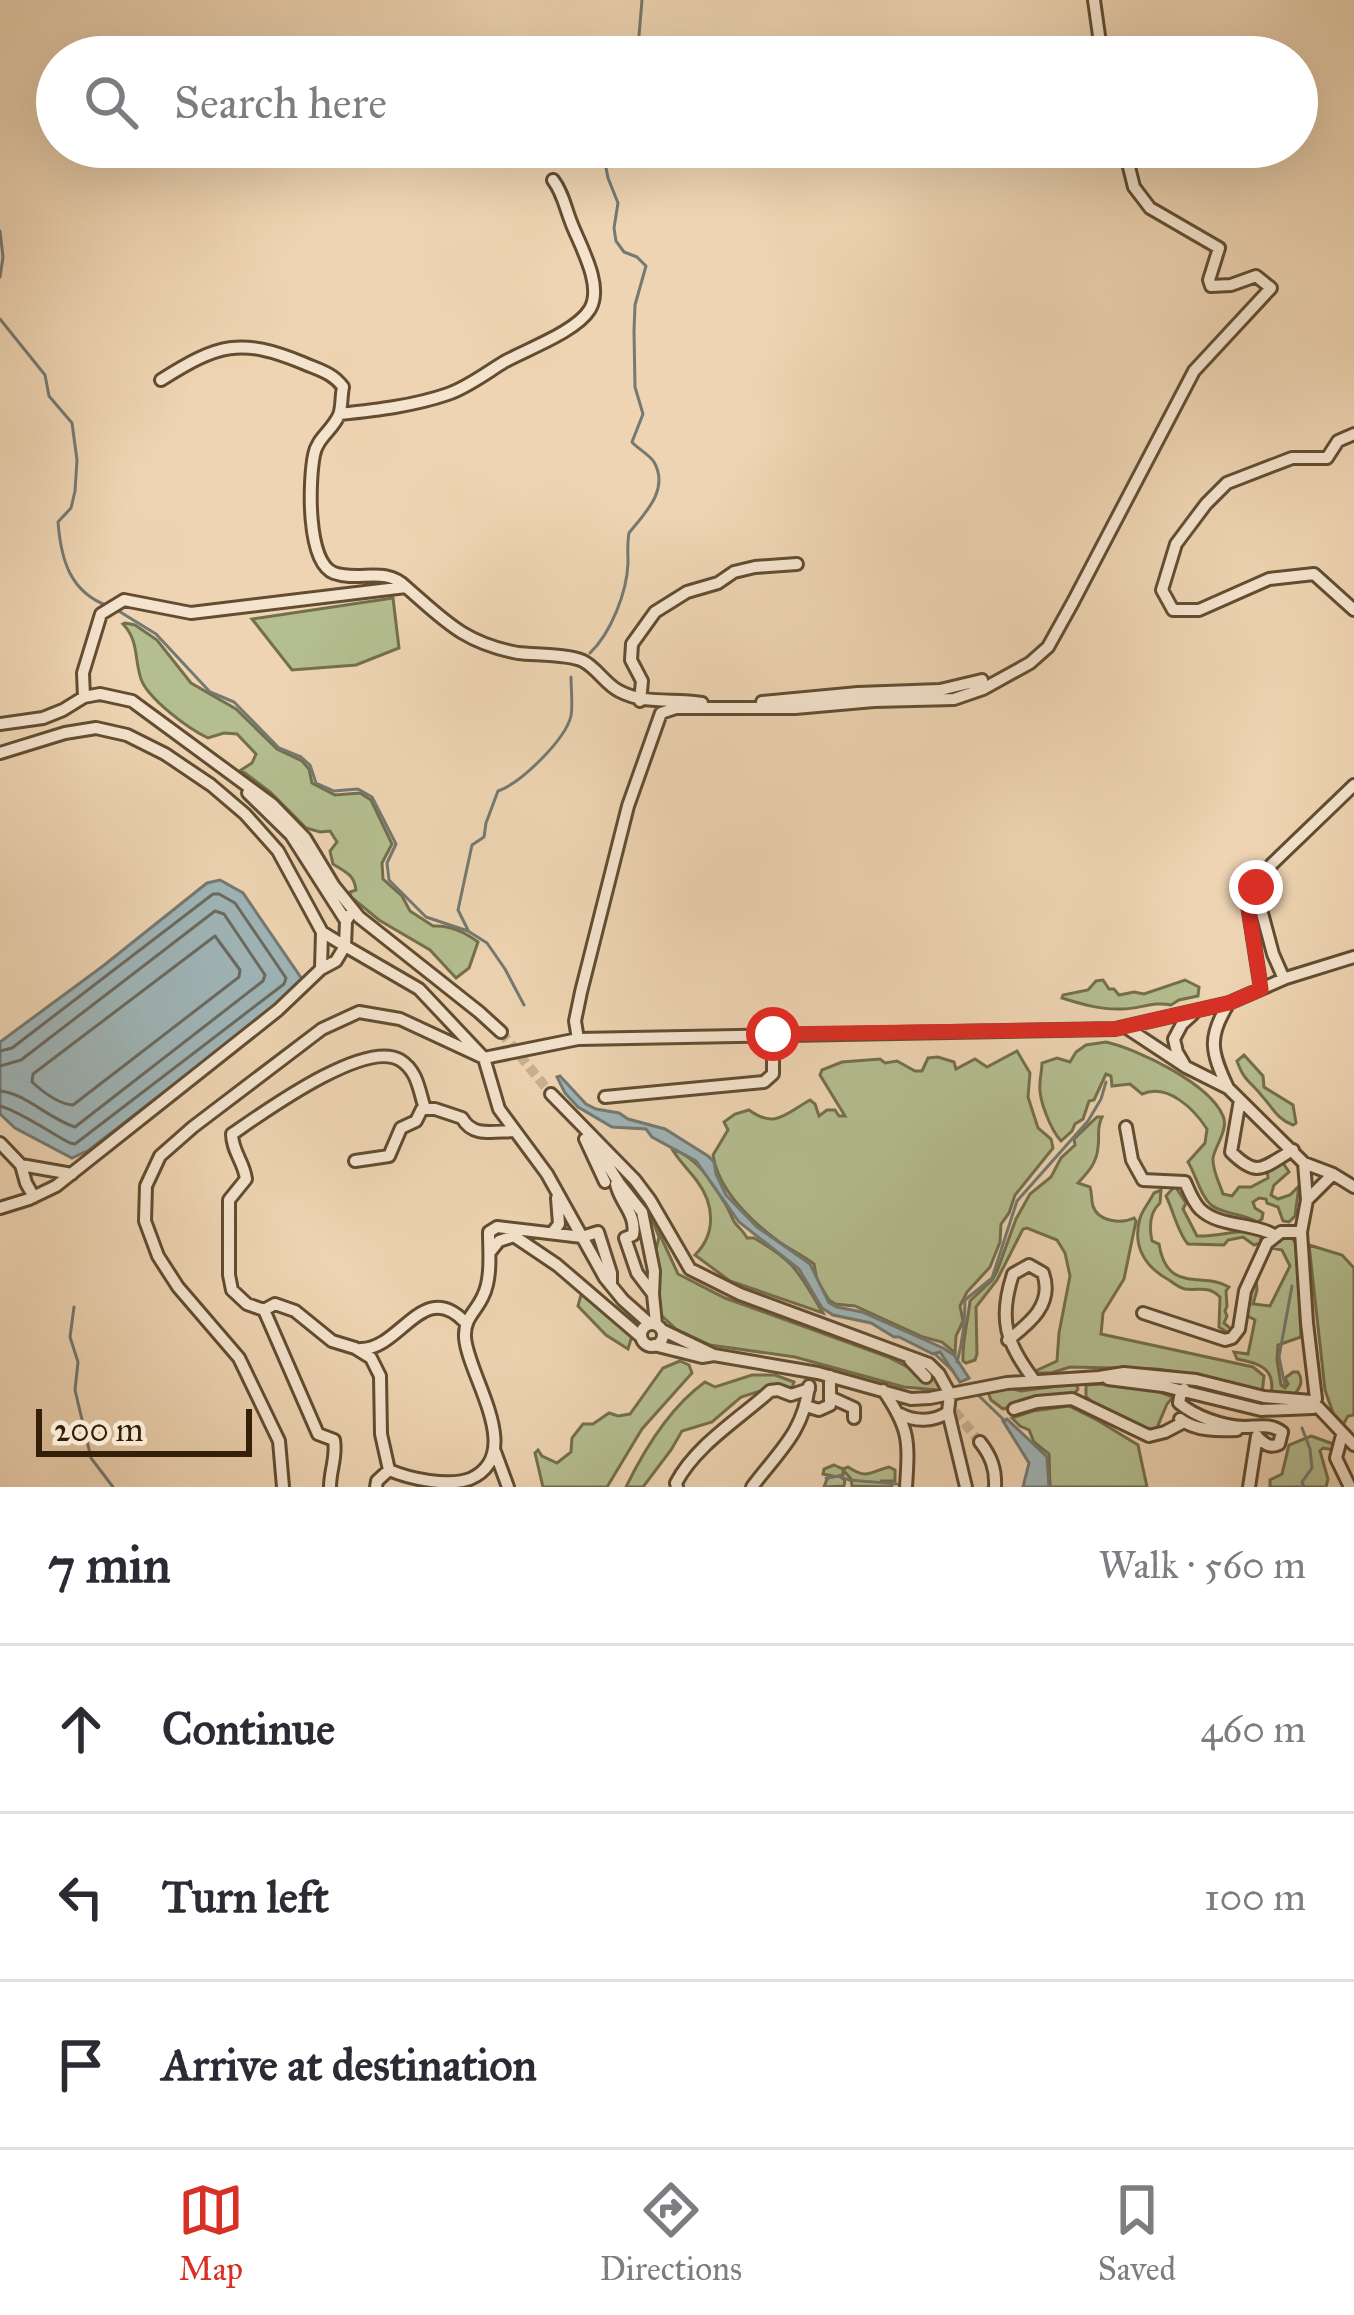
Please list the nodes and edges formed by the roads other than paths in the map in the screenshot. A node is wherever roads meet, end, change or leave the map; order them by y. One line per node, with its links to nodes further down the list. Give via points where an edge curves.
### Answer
1 (1094, 0): 2 (street)
2 (1099, 36)
3 (1130, 168): 30 (street, via 1150,208 1219,248 1211,286 1256,276 1271,288 1194,371 1048,647 954,699 661,713 580,992)
4 (553, 180): 6 (street, via 587,256 594,296 585,314 454,392)
5 (161, 380): 6 (street, via 190,361 247,345 335,376 343,387)
6 (340, 414): 9 (street, via 313,457 316,550 337,574 384,575)
7 (1354, 434): 10 (street, via 1327,458 1292,458 1227,483 1176,544 1162,590 1173,610 1199,610 1269,579 1314,574)
8 (797, 564): 13 (street, via 734,572 655,612 632,644)
9 (406, 587): 12 (street, via 191,614 124,600 101,614 82,673); 13 (street, via 472,640 582,660)
10 (1354, 610)
11 (982, 680): 13 (street, via 769,702)
12 (84, 697): 14 (street, via 44,718); 18 (street, via 132,700 262,795 293,822)
13 (640, 701)
14 (0, 724)
15 (0, 753): 19 (street, via 96,728 165,754 245,814 278,851)
16 (1354, 785): 17 (street)
17 (1256, 887): 23 (street); 24 (street, via 1247,899)
18 (349, 915): 20 (street); 28 (street)
19 (322, 932): 20 (street); 22 (street)
20 (345, 946): 22 (street); 31 (street, via 419,989)
21 (1354, 957): 23 (street)
22 (321, 969): 46 (street)
23 (1284, 979): 24 (street)
24 (1261, 989): 25 (street)
25 (1229, 1003): 26 (street); 33 (street, via 1213,1035)
26 (1197, 1010): 27 (street); 32 (street, via 1174,1039)
27 (1127, 1028): 29 (street); 32 (street)
28 (501, 1032)
29 (773, 1034): 30 (street); 35 (street, via 772,1074 764,1082)
30 (578, 1039): 31 (street)
31 (484, 1058): 40 (street, via 499,1109); 101 (street, via 400,1019 359,1012 322,1028 160,1156 146,1186 145,1221 158,1256 239,1358 279,1441)
32 (1186, 1067): 33 (street)
33 (1228, 1088): 36 (street)
34 (551, 1094): 38 (street)
35 (605, 1097)
36 (1240, 1100): 42 (street); 42 (street, via 1231,1152 1246,1167)
37 (424, 1109): 40 (street, via 462,1118 475,1133); 43 (street, via 400,1128 389,1156); 62 (street, via 412,1071 374,1056 307,1084 232,1134 246,1179 230,1200 229,1275 232,1291)
38 (581, 1125): 48 (street); 70 (street, via 643,1190 690,1269)
39 (1126, 1127): 57 (street, via 1143,1180 1185,1183 1214,1219)
40 (515, 1131): 50 (street)
41 (0, 1143): 45 (street)
42 (1293, 1150): 44 (street)
43 (355, 1161)
44 (1304, 1163): 47 (street); 53 (street)
45 (22, 1165): 46 (street); 51 (street)
46 (73, 1174): 51 (street)
47 (1333, 1174): 49 (street); 53 (street)
48 (610, 1179): 61 (street, via 642,1212); 61 (street, via 633,1219 633,1234 624,1237)
49 (1351, 1185): 52 (street)
50 (557, 1192): 56 (street); 58 (street)
51 (34, 1197): 54 (street)
52 (1354, 1198)
53 (1307, 1200): 55 (street)
54 (0, 1208)
55 (1300, 1232): 57 (street); 84 (street)
56 (552, 1233): 58 (street); 59 (street, via 496,1227)
57 (1276, 1236): 63 (street, via 1255,1266 1232,1338)
58 (582, 1237): 60 (street)
59 (489, 1254): 64 (street, via 485,1294); 66 (street, via 514,1236)
60 (605, 1270): 65 (street, via 611,1286); 66 (street, via 602,1291)
61 (652, 1294): 65 (street)
62 (264, 1310): 69 (street, via 275,1304 295,1312 332,1341); 102 (street, via 318,1434 334,1440)
63 (1143, 1312)
64 (465, 1322): 69 (street, via 433,1308 372,1349); 97 (street)
65 (656, 1326): 66 (street); 68 (street, via 661,1341); 71 (street)
66 (636, 1333): 68 (street)
67 (1008, 1340): 67 (street, via 1004,1300 1013,1274 1029,1265 1047,1284 1042,1308); 76 (street)
68 (654, 1345): 71 (street)
69 (356, 1348): 98 (street, via 380,1376)
70 (903, 1354): 74 (street); 80 (street, via 929,1364)
71 (714, 1355): 72 (street)
72 (810, 1371): 73 (street); 78 (street)
73 (830, 1376): 79 (street); 82 (street)
74 (926, 1377)
75 (1099, 1377): 76 (street); 77 (street); 81 (street, via 1163,1386)
76 (1034, 1380): 80 (street)
77 (1196, 1380): 81 (street); 83 (street)
78 (808, 1389): 85 (street); 105 (street, via 770,1391 692,1460)
79 (883, 1390): 80 (street, via 911,1399); 86 (street)
80 (955, 1393): 88 (street)
81 (1180, 1397): 83 (street); 89 (street); 91 (street)
82 (832, 1398): 85 (street, via 830,1406); 90 (street, via 854,1408)
83 (1262, 1404): 84 (street); 93 (street)
84 (1315, 1404): 94 (street)
85 (806, 1406): 106 (street)
86 (895, 1409): 88 (street, via 917,1420); 107 (street, via 908,1435)
87 (1014, 1409): 91 (street, via 1072,1399 1149,1436)
88 (948, 1412): 108 (street)
89 (1198, 1415): 92 (street); 93 (street)
90 (854, 1418)
91 (1184, 1421): 92 (street)
92 (1207, 1428): 93 (street)
93 (1254, 1430): 110 (street)
94 (1342, 1435): 96 (street); 111 (street, via 1336,1458)
95 (980, 1442): 109 (street)
96 (1354, 1445)
97 (493, 1446): 99 (street); 104 (street)
98 (389, 1470): 100 (street); 103 (street)
99 (482, 1480): 100 (street)
100 (409, 1482)
101 (283, 1487)
102 (330, 1487)
103 (376, 1487)
104 (508, 1487)
105 (677, 1487)
106 (752, 1487)
107 (906, 1487)
108 (967, 1487)
109 (995, 1487)
110 (1250, 1487)
111 (1350, 1487)

